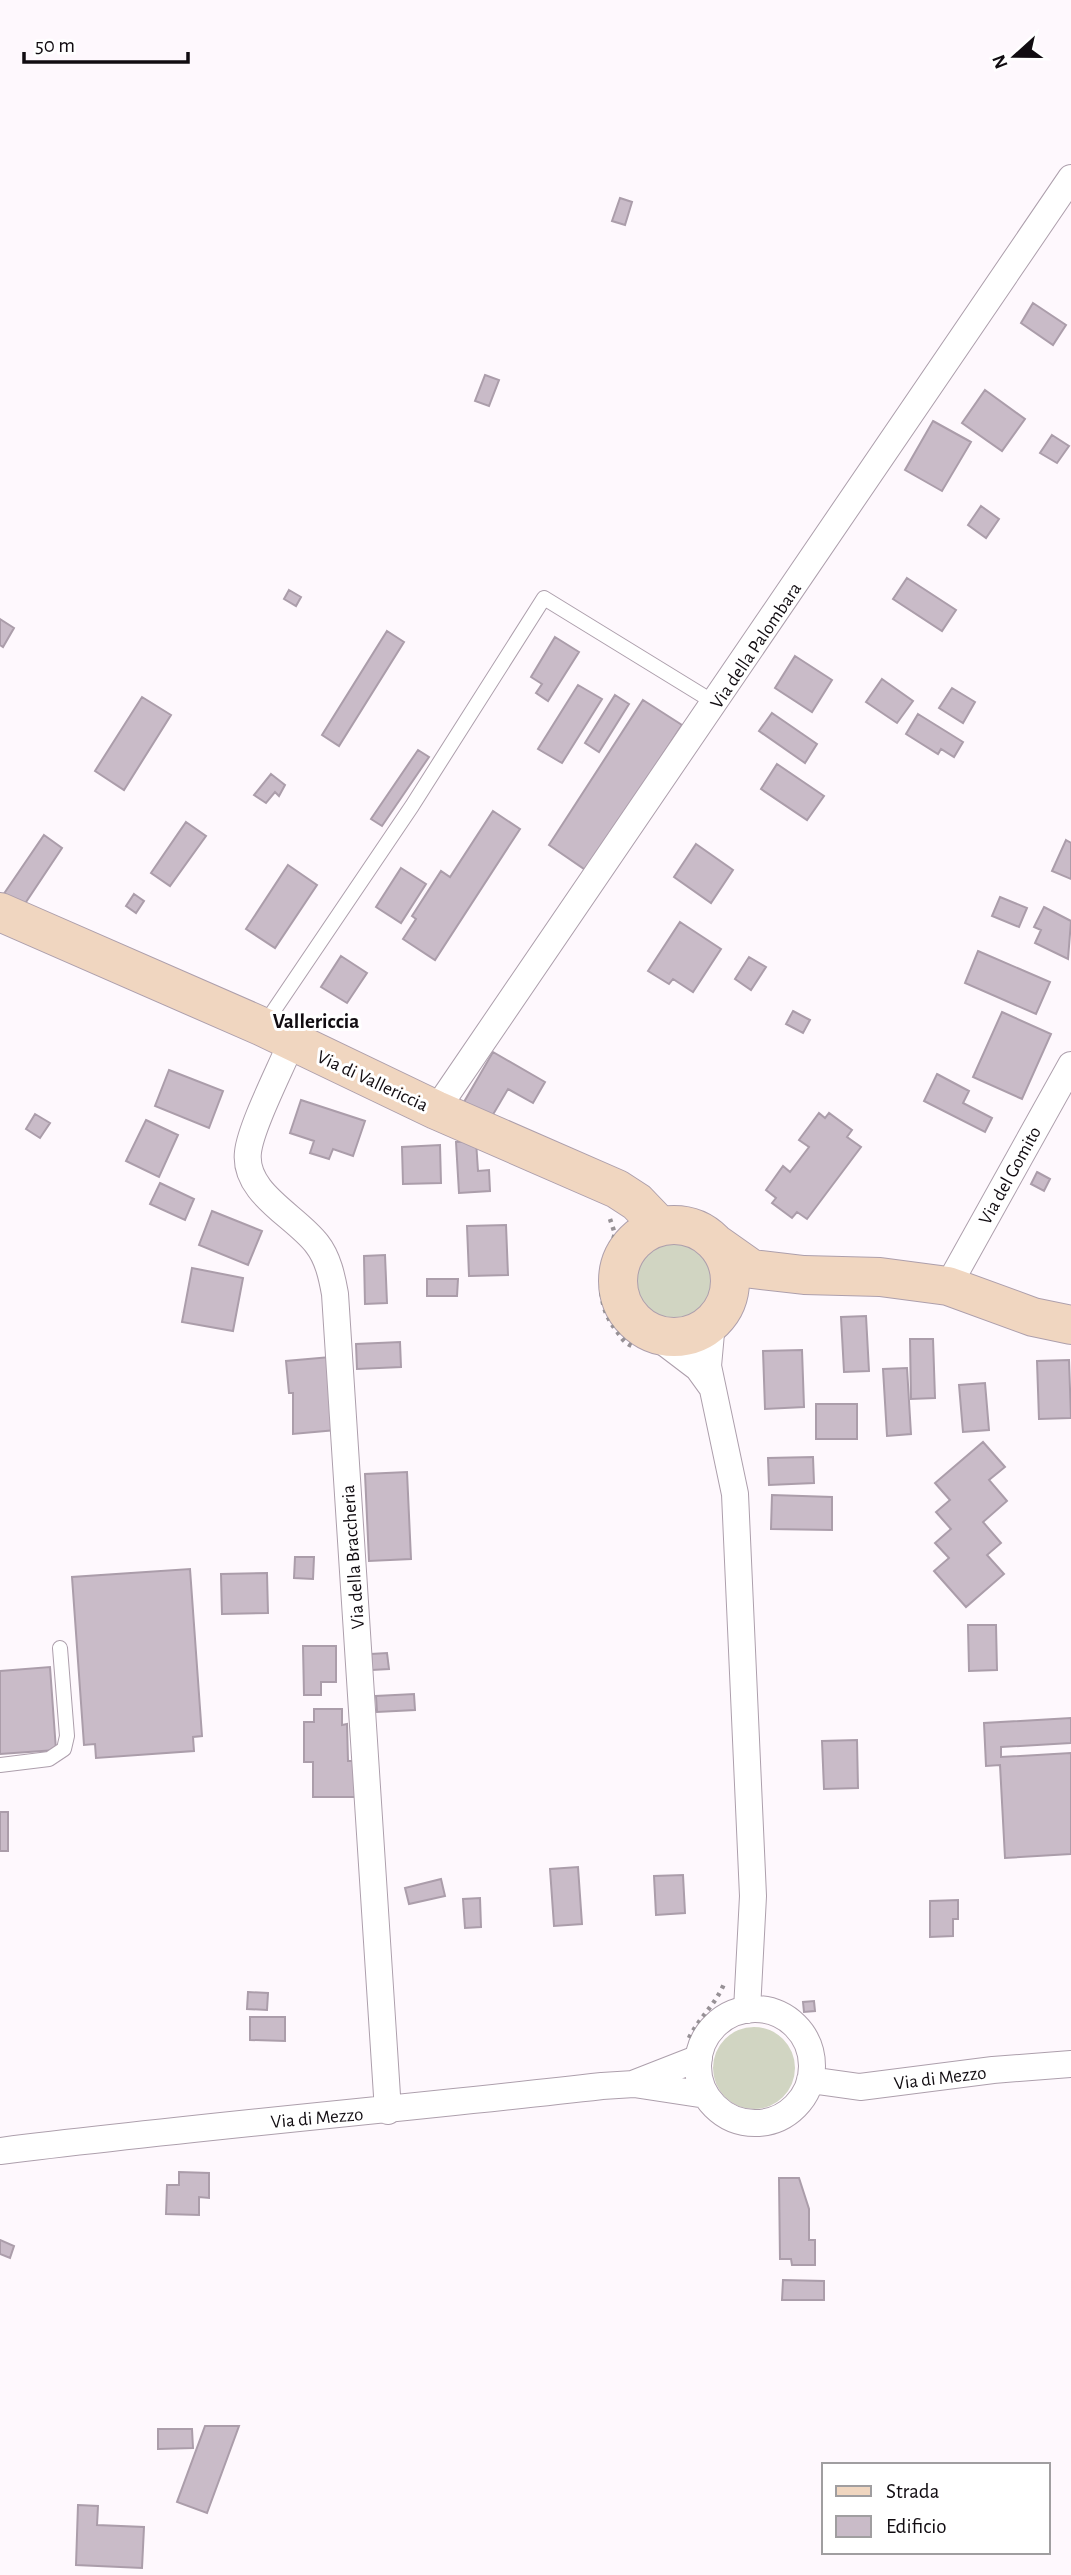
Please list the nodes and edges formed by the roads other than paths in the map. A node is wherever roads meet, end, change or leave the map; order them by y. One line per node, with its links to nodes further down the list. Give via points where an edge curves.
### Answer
1 (1071, 178): 2 (street, Via della Palombara)
2 (715, 703): 4 (lane, via 544,598 412,806); 6 (street, Via della Palombara)
3 (0, 912): 4 (street, Via di Vallericcia)
4 (277, 1034): 6 (street, Via di Vallericcia); 25 (street, Via della Braccheria, via 248,1163 263,1191 318,1245 328,1263 334,1291)
5 (1071, 1065): 12 (street, Via del Gomito)
6 (436, 1110): 7 (street, Via di Vallericcia)
7 (593, 1178): 8 (street, Via di Vallericcia, via 634,1200); 9 (street, Via di Vallericcia, via 621,1209)
8 (660, 1226): 9 (street); 10 (street, via 691,1227)
9 (619, 1233): 15 (street, Via di Vallericcia, via 622,1301)
10 (718, 1245): 11 (street, via 752,1269); 13 (street, via 731,1282)
11 (804, 1275): 12 (street, via 880,1277); 13 (street, via 751,1294)
12 (948, 1286): 14 (street, via 1033,1317)
13 (720, 1314): 15 (street, via 706,1328 689,1335); 16 (street, via 708,1349)
14 (1071, 1325)
15 (645, 1341): 16 (street, via 698,1368)
16 (712, 1388): 19 (street, via 735,1494 753,1896)
17 (60, 1648): 18 (lane, via 67,1736 64,1749 49,1759)
18 (0, 1765)
19 (747, 2010): 20 (street, via 715,2026); 22 (street, via 766,2010 797,2028 812,2062)
20 (692, 2051): 23 (street, Via di Mezzo); 24 (street)
21 (1071, 2064): 22 (street, Via di Mezzo, via 860,2087)
22 (810, 2080): 24 (street, via 796,2106 770,2121 733,2119)
23 (634, 2084): 24 (street, Via di Mezzo); 25 (street, Via di Mezzo)
24 (706, 2095)
25 (388, 2111): 26 (street, Via di Mezzo)
26 (0, 2151)

